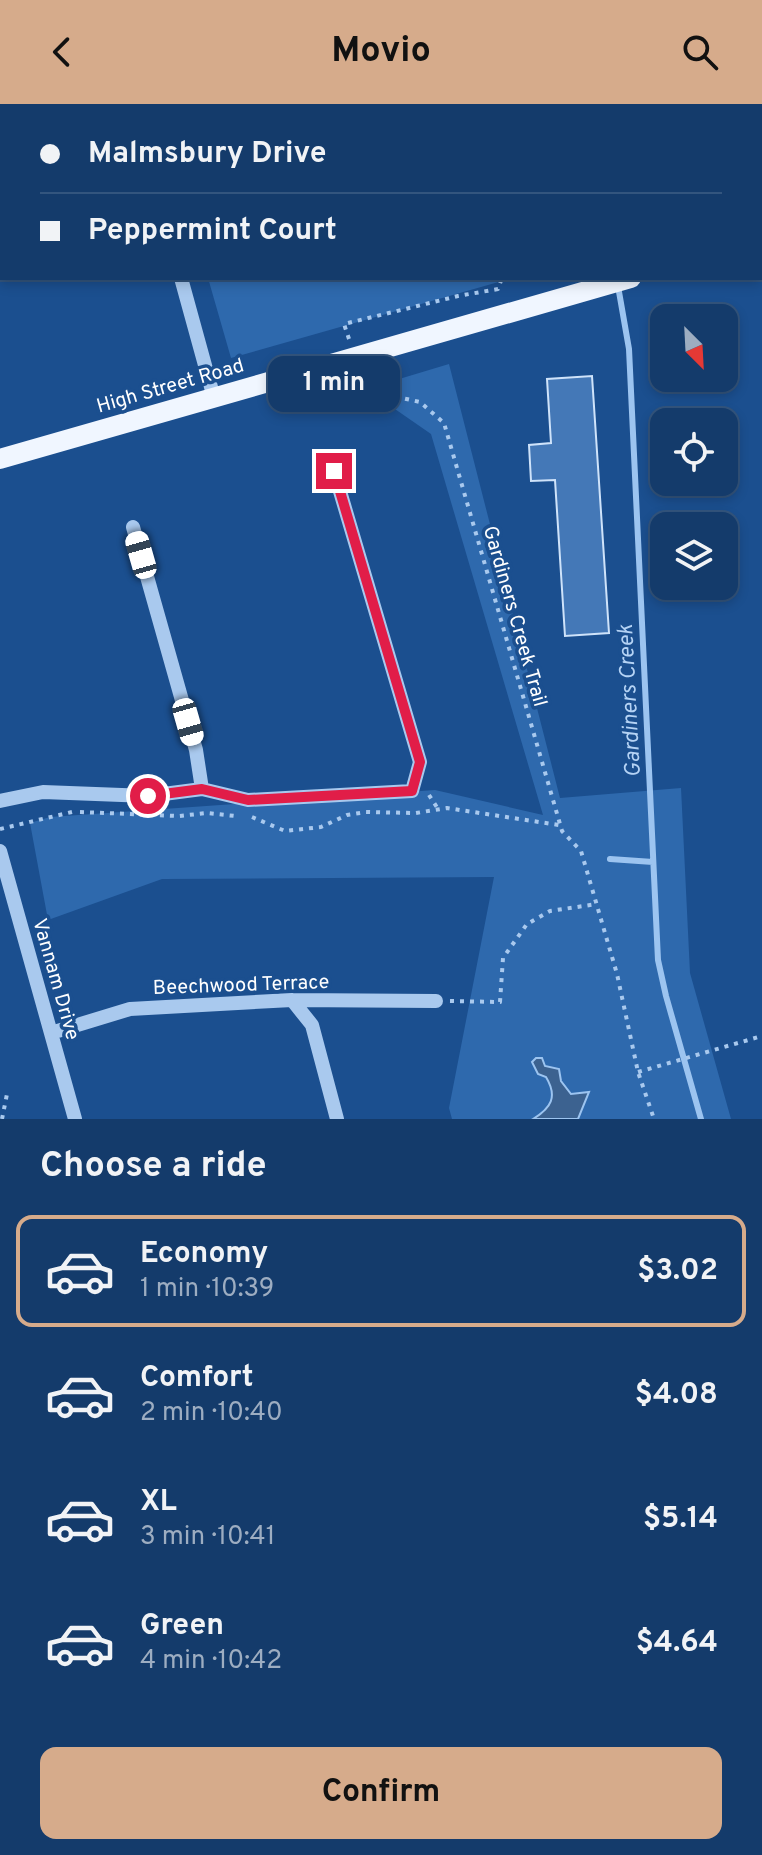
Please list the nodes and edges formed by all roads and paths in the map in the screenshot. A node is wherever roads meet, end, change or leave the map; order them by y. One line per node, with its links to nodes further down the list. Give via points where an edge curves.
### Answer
1 (182, 280): 5 (street)
2 (501, 280): 4 (path, Gardiners Creek Trail, via 498,289 344,324)
3 (624, 280): 4 (main road, High Street Road)
4 (355, 357): 5 (main road, High Street Road); 12 (path, Gardiners Creek Trail, via 384,394 420,402 444,423 562,831 581,851)
5 (214, 398): 6 (main road, High Street Road)
6 (0, 459)
7 (334, 471): 9 (street, via 420,762 412,791 248,800)
8 (133, 527): 9 (street, via 196,750)
9 (202, 789): 10 (street, via 148,796 43,792)
10 (0, 801)
11 (0, 851): 15 (street, Vannam Drive)
12 (597, 904): 14 (path, via 550,911 527,924 503,958 500,1002); 17 (path, Gardiners Creek Trail)
13 (292, 1000): 14 (street, Beechwood Terrace); 15 (street, Beechwood Terrace, via 130,1009); 21 (street, via 312,1025)
14 (436, 1001)
15 (51, 1033): 20 (street, Vannam Drive)
16 (762, 1036): 17 (path)
17 (638, 1072): 22 (path, Gardiners Creek Trail)
18 (7, 1094): 19 (path)
19 (2, 1119)
20 (75, 1119)
21 (337, 1119)
22 (654, 1119)

